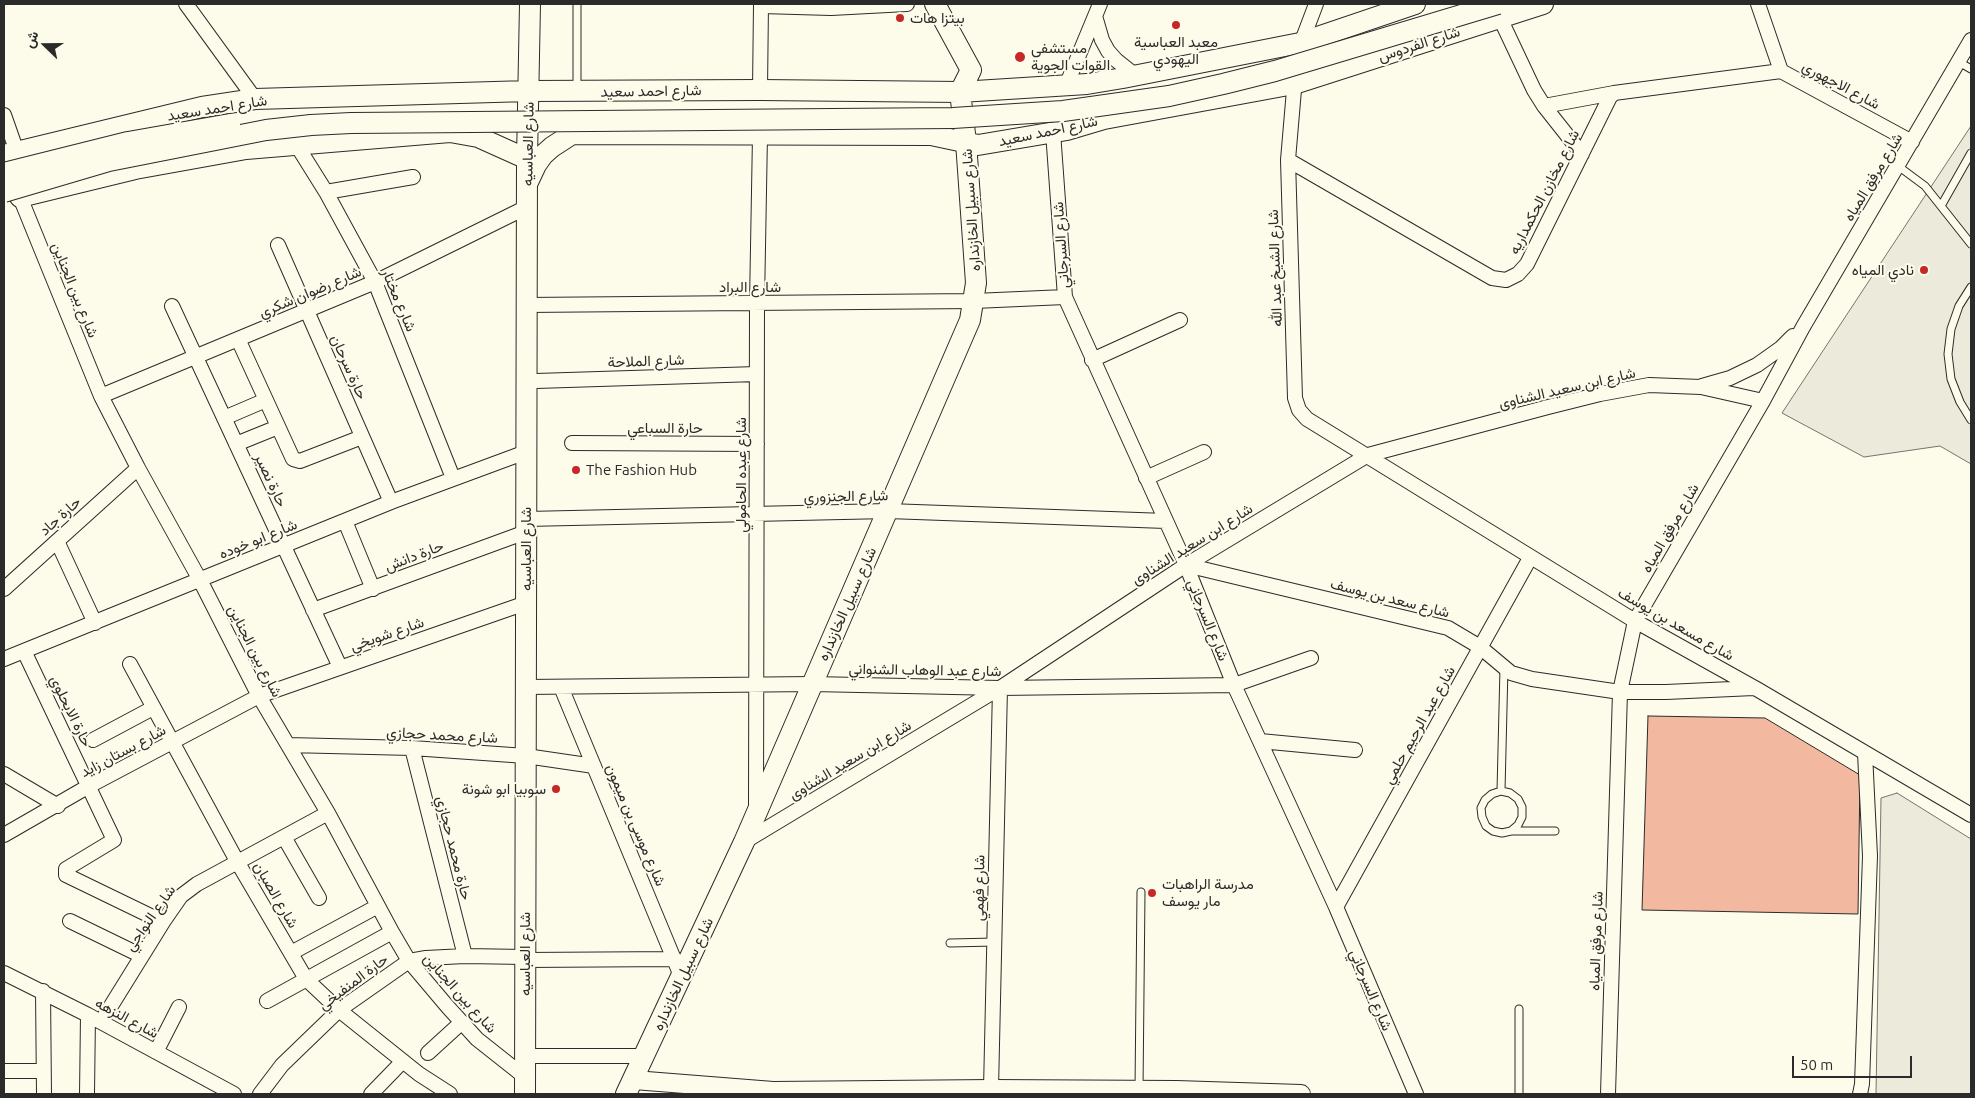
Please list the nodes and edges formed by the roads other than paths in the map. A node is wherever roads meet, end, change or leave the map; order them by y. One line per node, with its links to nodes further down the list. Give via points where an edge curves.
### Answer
1 (186, 4): 28 (street)
2 (530, 4): 23 (main road, شارع العباسيه)
3 (577, 4): 24 (lane)
4 (908, 4): 11 (street, via 831,8)
5 (935, 4): 25 (main road, via 971,70)
6 (1316, 4): 15 (street)
7 (1415, 4): 15 (main road)
8 (1476, 4): 43 (main road, bridge, via 1274,65 1115,98 954,110 310,116 176,132)
9 (1543, 4): 13 (main road, شارع الفردوس)
10 (1758, 4): 18 (street)
11 (761, 5): 22 (street)
12 (1097, 10): 19 (street, via 1102,40 1121,64); 21 (street)
13 (1499, 11): 20 (main road, شارع الفردوس); 29 (street); 47 (main road, bridge, via 1222,84 1169,96 1062,111 953,118 310,125 266,130 109,161)
14 (1971, 40): 16 (street, شارع مرفق المياه)
15 (1300, 43): 19 (main road, شارع احمد سعيد); 20 (street, شارع الشيخ عبد الله)
16 (1959, 62): 17 (lane); 35 (street, شارع مرفق المياه)
17 (1971, 69)
18 (1781, 71): 26 (street); 35 (street, شارع الاجهوري)
19 (1136, 76): 21 (main road, شارع احمد سعيد)
20 (1294, 84): 31 (main road, شارع احمد سعيد, via 1104,119); 41 (street, شارع الشيخ عبد الله)
21 (1066, 86): 25 (main road, شارع احمد سعيد)
22 (760, 90): 24 (main road, شارع احمد سعيد); 25 (main road, شارع احمد سعيد)
23 (528, 91): 24 (main road, شارع احمد سعيد); 27 (main road, شارع احمد سعيد); 40 (main road, شارع العباسيه)
24 (577, 92)
25 (960, 92): 34 (main road, شارع سبيل الخازنداره)
26 (1614, 93): 29 (street); 39 (street, شارع مخازن الحكمداريه)
27 (425, 94): 28 (main road, شارع احمد سعيد); 32 (main road, via 449,110 447,120)
28 (255, 99): 37 (main road, شارع احمد سعيد, via 202,107)
29 (1544, 106): 39 (street)
30 (4, 114): 37 (street)
31 (1052, 132): 34 (main road, شارع احمد سعيد, via 984,144); 54 (street, شارع السرجاني)
32 (436, 133): 36 (main road); 40 (main road, via 478,137)
33 (760, 135): 34 (main road, شارع احمد سعيد, via 931,135); 45 (main road, شارع احمد سعيد, via 572,134 543,155); 56 (street, شارع عبده الحامولي)
34 (966, 142): 55 (main road, شارع سبيل الخازنداره, via 976,283)
35 (1912, 142): 42 (street, شارع مرفق المياه)
36 (296, 144): 46 (street, شارع مختار); 47 (main road, via 186,159)
37 (11, 153): 47 (main road, via 8,165 9,178 16,189)
38 (1971, 153): 48 (lane)
39 (1582, 154): 41 (street, شارع مخازن الحكمداريه, via 1527,264 1506,280 1492,278)
40 (527, 159): 45 (main road, شارع العباسيه)
41 (1288, 160): 80 (street, شارع الشيخ عبد الله, via 1295,398 1307,419)
42 (1898, 166): 48 (lane, via 1925,186); 61 (street, شارع مرفق المياه)
43 (4, 173)
44 (412, 177): 46 (street)
45 (527, 186): 49 (main road, شارع العباسيه)
46 (326, 192): 52 (street, شارع مختار)
47 (14, 197): 68 (street, شارع بين الجناين)
48 (1941, 206): 50 (lane)
49 (526, 207): 52 (street, شارع رضوان شكري); 57 (main road, شارع العباسيه)
50 (1971, 244)
51 (278, 245): 59 (street, حارة سرحان)
52 (375, 282): 59 (street, شارع رضوان شكري); 82 (street, شارع مختار)
53 (1971, 287): 72 (lane, via 1956,314 1948,354 1951,379)
54 (1065, 297): 55 (street, شارع البراد); 64 (street, شارع السرجاني)
55 (974, 301): 56 (street, شارع البراد); 85 (main road, شارع سبيل الخازنداره, via 970,320)
56 (757, 303): 57 (street, شارع البراد); 65 (street, شارع عبده الحامولي)
57 (526, 305): 78 (main road, شارع العباسيه)
58 (172, 306): 63 (street, حارة نصير)
59 (307, 311): 62 (street, شارع رضوان شكري); 74 (street, حارة سرحان)
60 (1180, 320): 64 (street)
61 (1803, 327): 67 (street, شارع ابن سعيد الشناوى, via 1757,365); 70 (street, شارع مرفق المياه)
62 (238, 339): 63 (street, شارع رضوان شكري); 69 (street)
63 (195, 357): 68 (street, شارع رضوان شكري); 71 (street, حارة نصير)
64 (1092, 360): 83 (street, شارع السرجاني)
65 (757, 374): 66 (street, شارع الملاحة); 77 (street, شارع عبده الحامولي)
66 (536, 381)
67 (1701, 387): 70 (street, شارع ابن سعيد الشناوى); 80 (street, شارع ابن سعيد الشناوى, via 1649,385 1600,394)
68 (101, 396): 81 (street, شارع بين الجناين)
69 (266, 400): 71 (street); 73 (street)
70 (1763, 401): 99 (street, شارع مرفق المياه)
71 (224, 418): 76 (street, حارة نصير)
72 (1971, 420)
73 (278, 428): 74 (street, via 293,459 300,461); 76 (street)
74 (362, 436): 84 (street, حارة سرحان)
75 (572, 443): 77 (street, حارة السباعي)
76 (236, 444): 91 (street, حارة نصير)
77 (757, 444): 86 (street, شارع عبده الحامولي)
78 (526, 452): 82 (street, شارع ابو خوده); 89 (main road, شارع العباسيه)
79 (1204, 452): 83 (street)
80 (1368, 455): 92 (street, شارع مسعد بن يوسف); 93 (street, شارع ابن سعيد الشناوى)
81 (138, 468): 90 (street, حارة جاد); 94 (street, شارع بين الجناين)
82 (453, 478): 84 (street, شارع ابو خوده)
83 (1146, 478): 88 (street, شارع السرجاني)
84 (391, 502): 87 (street, شارع ابو خوده)
85 (888, 512): 86 (street, شارع الجنزوري); 88 (street, شارع الجنزوري); 108 (main road, شارع سبيل الخازنداره)
86 (757, 514): 89 (street, شارع الجنزوري); 110 (street, شارع عبده الحامولي)
87 (345, 520): 91 (street, شارع ابو خوده); 96 (street)
88 (1166, 521): 93 (street, شارع السرجاني)
89 (526, 526): 96 (street, حارة دانش); 97 (main road, شارع العباسيه)
90 (57, 541): 95 (street, حارة جاد); 100 (street)
91 (284, 547): 94 (street, شارع ابو خوده); 98 (street, حارة نصير)
92 (1530, 558): 99 (street, شارع مسعد بن يوسف); 101 (street, شارع عبد الرحيم حلمي)
93 (1186, 565): 101 (street, شارع سعد بن يوسف, via 1448,628); 109 (street, شارع السرجاني); 113 (street, شارع ابن سعيد الشناوى)
94 (200, 580): 100 (street, شارع ابو خوده); 116 (street, شارع بين الجناين)
95 (4, 589)
96 (373, 589): 98 (street, حارة دانش)
97 (526, 603): 106 (street, شارع شويخي); 111 (main road, شارع العباسيه)
98 (313, 610): 106 (street, حارة نصير)
99 (1635, 621): 114 (street, شارع مسعد بن يوسف); 115 (street, شارع مرفق المياه)
100 (95, 622): 102 (street, شارع ابو خوده)
101 (1480, 648): 107 (street, شارع سعد بن يوسف); 143 (street, شارع عبد الرحيم حلمي)
102 (24, 651): 104 (street, شارع ابو خوده); 128 (street, حارة الابحلوي)
103 (1311, 658): 109 (street, شارع عبد الوهاب الشنواني)
104 (4, 659)
105 (130, 664): 117 (street, شارع الصبان)
106 (340, 667): 116 (street, شارع شويخي)
107 (1504, 667): 115 (street, شارع سعد بن يوسف, via 1511,673 1532,679); 129 (lane)
108 (812, 684): 110 (street, شارع عبد الوهاب الشنواني); 113 (street, شارع عبد الوهاب الشنواني); 132 (main road, شارع سبيل الخازنداره)
109 (1234, 685): 113 (street, شارع عبد الوهاب الشنواني); 119 (street, شارع السرجاني)
110 (756, 686): 112 (street, شارع عبد الوهاب الشنواني); 132 (street, شارع عبده الحامولي)
111 (526, 687): 112 (street, شارع عبد الوهاب الشنواني); 125 (main road, شارع العباسيه)
112 (560, 687): 126 (street, شارع موسى بن ميمون)
113 (1000, 688): 138 (street, شارع ابن سعيد الشناوى); 147 (street, شارع فهمي)
114 (1755, 688): 115 (street, شارع سعد بن يوسف); 124 (street, شارع مسعد بن يوسف)
115 (1620, 692): 186 (street, شارع مرفق المياه)
116 (259, 696): 120 (street, شارع بستان زايد); 121 (street, شارع بين الجناين)
117 (153, 708): 118 (street); 120 (street, شارع الصبان)
118 (93, 740)
119 (1260, 741): 123 (street); 143 (street, شارع السرجاني)
120 (173, 743): 128 (street, شارع بستان زايد); 139 (street, شارع الصبان)
121 (288, 745): 122 (street, شارع محمد حجازي); 131 (street, شارع بين الجناين)
122 (412, 748): 125 (street, شارع محمد حجازي); 151 (street, حارة محمد حجازي)
123 (1355, 750)
124 (1865, 753): 133 (street, شارع مسعد بن يوسف); 187 (street, via 1870,856)
125 (526, 756): 126 (street, شارع محمد حجازي); 152 (main road, شارع العباسيه)
126 (594, 766): 154 (street, شارع موسى بن ميمون)
127 (4, 774): 130 (street)
128 (89, 786): 130 (street, شارع بستان زايد); 145 (street, حارة الابحلوي, via 114,840 66,869 66,875)
129 (1501, 791): 134 (lane, via 1518,799 1522,807 1522,817); 134 (lane, via 1485,800 1481,808 1482,818 1493,831)
130 (58, 806): 136 (street, شارع بستان زايد)
131 (328, 813): 137 (street, شارع النواجي); 142 (street, شارع بين الجناين)
132 (756, 814): 138 (main road, شارع سبيل الخازنداره)
133 (1971, 815)
134 (1511, 831): 135 (lane)
135 (1554, 831)
136 (4, 835)
137 (284, 837): 139 (street, شارع النواجي); 141 (street)
138 (744, 842): 154 (main road, شارع سبيل الخازنداره)
139 (238, 863): 145 (street, شارع النواجي, via 181,896); 149 (street, شارع الصبان)
140 (1140, 892): 175 (lane)
141 (319, 898)
142 (378, 906): 146 (street, شارع بين الجناين); 149 (street)
143 (1336, 908): 184 (street, شارع السرجاني)
144 (70, 922): 150 (street)
145 (163, 922): 150 (street, شارع النواجي)
146 (392, 932): 153 (street, شارع بين الجناين); 156 (street)
147 (994, 942): 148 (lane); 174 (street, شارع فهمي)
148 (950, 943)
149 (291, 953): 156 (street, شارع الصبان)
150 (142, 956): 163 (street, شارع النواجي)
151 (464, 956): 152 (street, حارة المنفيخي); 153 (street, حارة المنفيخي)
152 (525, 958): 154 (street, حارة المنفيخي); 167 (main road, شارع العباسيه)
153 (409, 961): 161 (street, حارة المنفيخي); 164 (street, شارع بين الجناين)
154 (678, 968): 168 (main road, شارع سبيل الخازنداره)
155 (4, 973): 157 (street, شارع النزهه)
156 (306, 979): 158 (street); 161 (street, شارع الصبان)
157 (43, 991): 162 (street, شارع النزهه); 171 (street)
158 (267, 1001)
159 (179, 1007): 165 (street)
160 (1519, 1009): 185 (lane)
161 (339, 1010): 169 (street, شارع الصبان); 180 (street, حارة المنفيخي, via 282,1065)
162 (88, 1015): 163 (street, شارع النزهه); 178 (street)
163 (101, 1022): 165 (street, شارع النزهه)
164 (462, 1022): 166 (street); 172 (street, شارع بين الجناين)
165 (156, 1052): 179 (street, شارع النزهه)
166 (428, 1052)
167 (525, 1056): 168 (street); 172 (main road, شارع العباسيه)
168 (645, 1056): 173 (main road, شارع سبيل الخازنداره)
169 (403, 1061): 181 (street); 182 (street, شارع الصبان)
170 (4, 1071): 171 (street)
171 (43, 1071): 177 (street)
172 (525, 1086)
173 (630, 1087): 176 (street)
174 (991, 1089): 175 (street); 176 (street)
175 (1140, 1090): 183 (street)
176 (775, 1093)
177 (44, 1094)
178 (87, 1094)
179 (234, 1094)
180 (260, 1094)
181 (372, 1094)
182 (450, 1094)
183 (1301, 1094)
184 (1416, 1094)
185 (1519, 1094)
186 (1608, 1094)
187 (1860, 1094)

